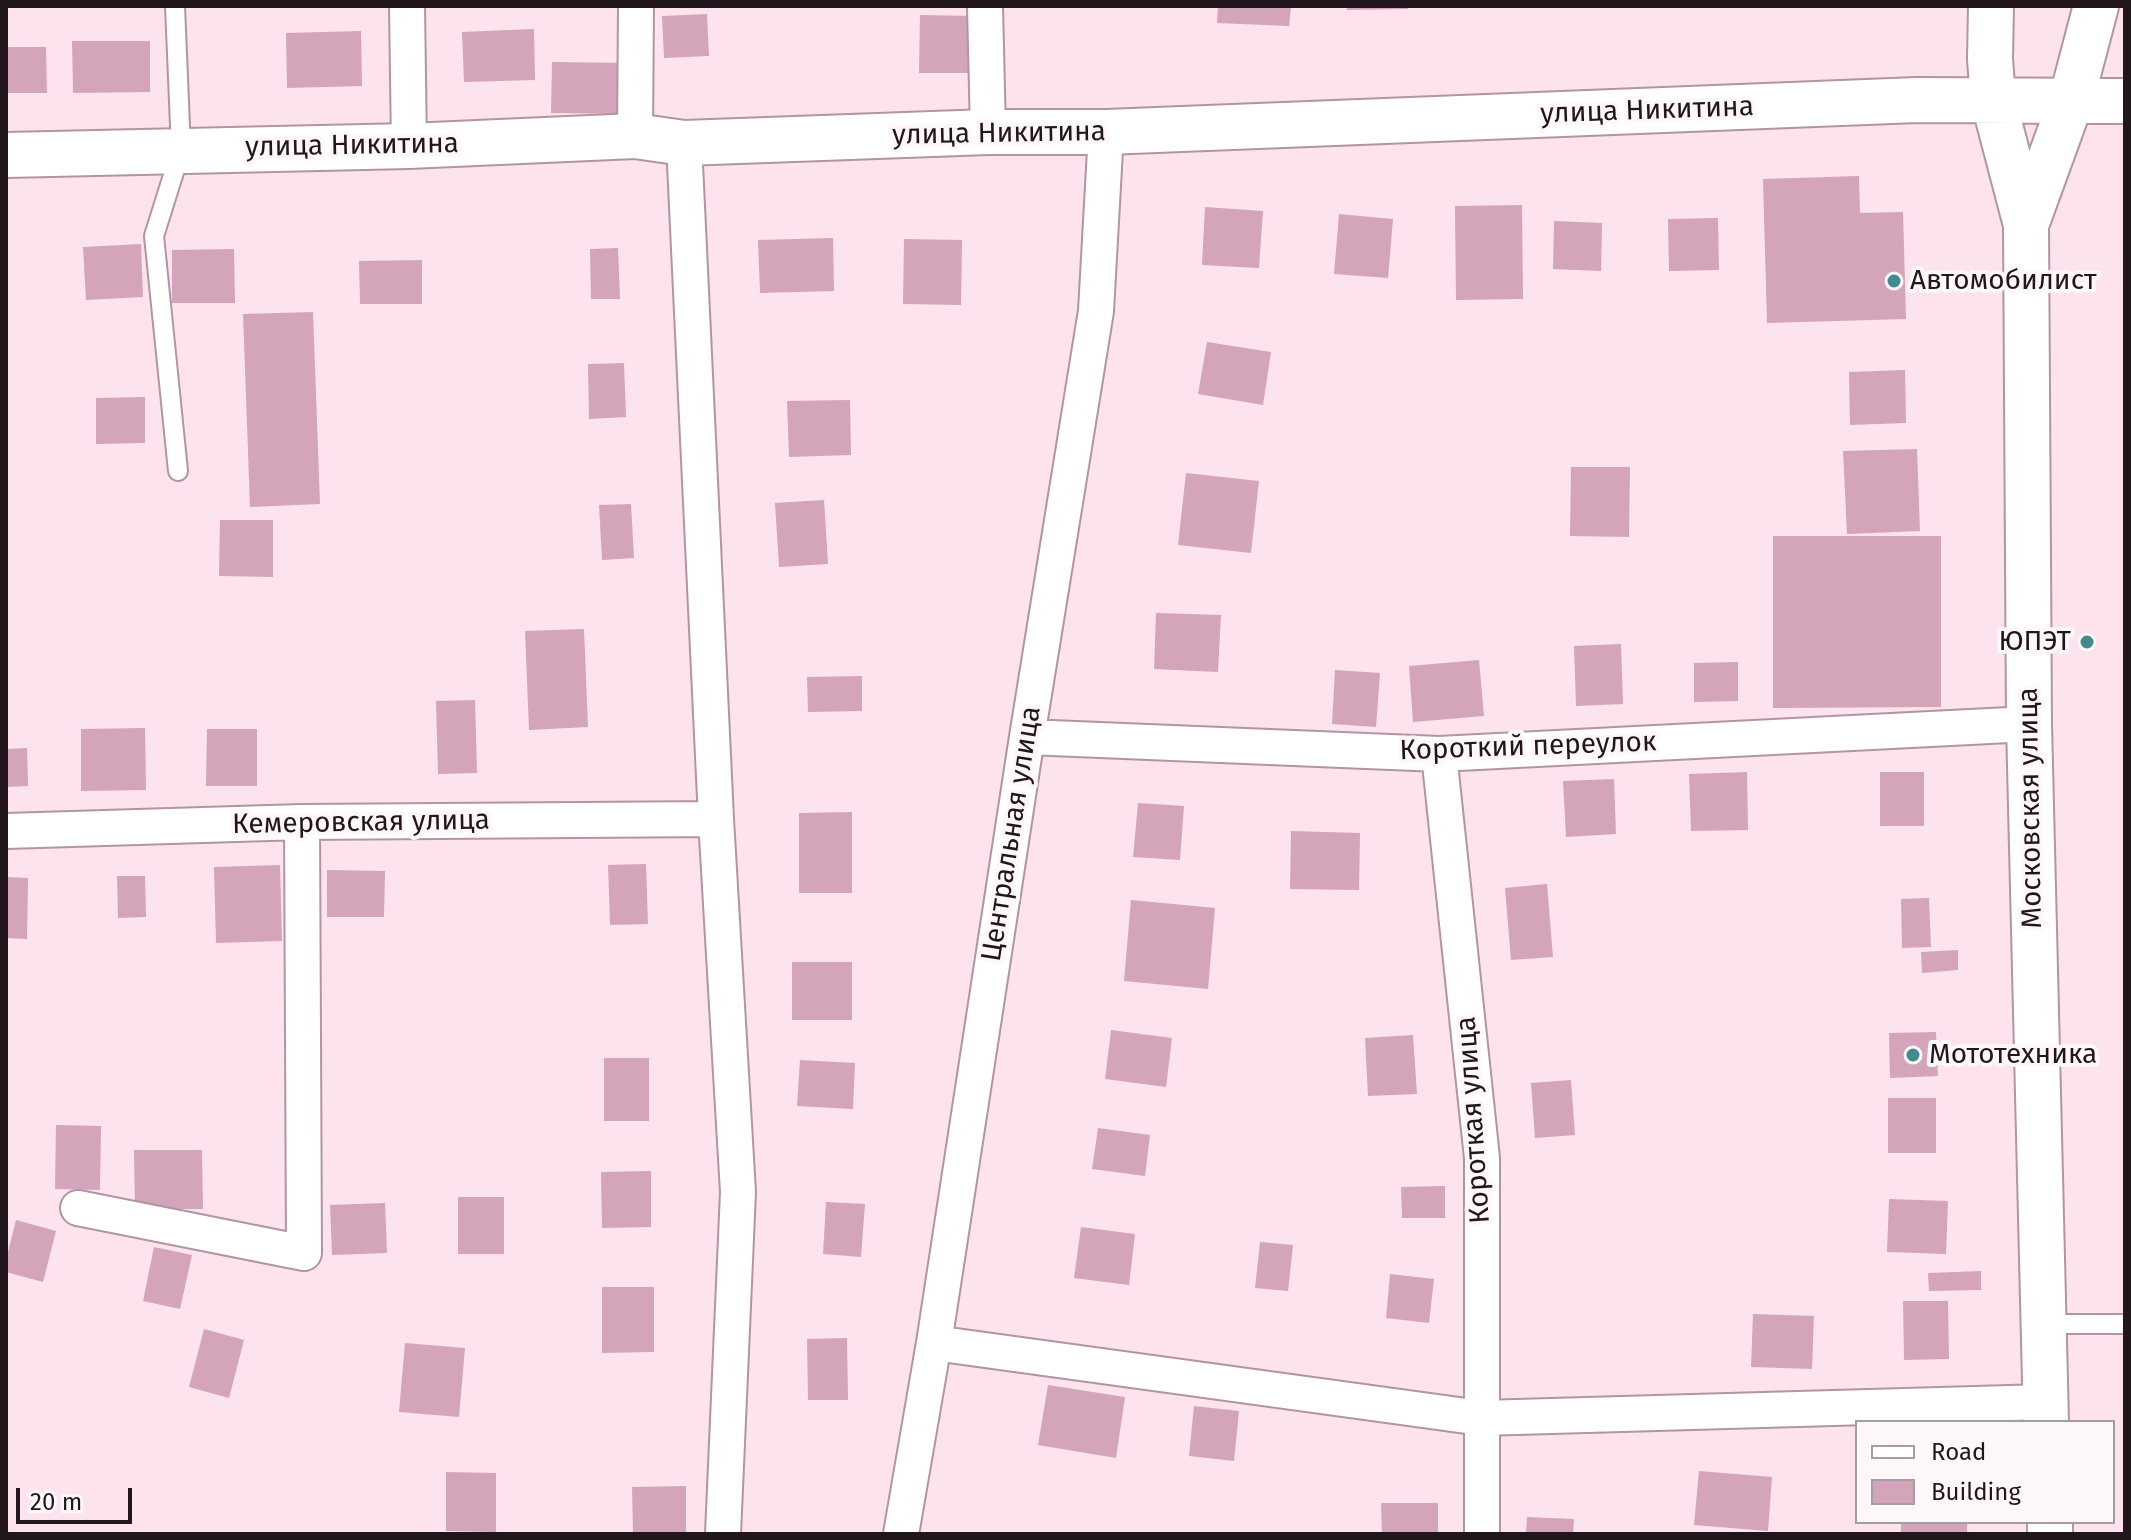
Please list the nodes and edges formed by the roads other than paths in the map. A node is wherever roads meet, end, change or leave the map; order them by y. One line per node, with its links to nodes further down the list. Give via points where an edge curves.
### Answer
1 (175, 6): 15 (lane)
2 (407, 6): 14 (street)
3 (636, 6): 12 (street)
4 (985, 6): 10 (street)
5 (1991, 6): 7 (street, Московская улица)
6 (2096, 6): 8 (street)
7 (1993, 99): 8 (street, улица Никитина); 11 (street, улица Никитина); 17 (street, Московская улица)
8 (2071, 101): 9 (street, улица Никитина); 17 (street)
9 (2124, 101)
10 (988, 132): 11 (street, улица Никитина); 13 (street, улица Никитина)
11 (1106, 132): 20 (street, Центральная улица, via 1096,311)
12 (635, 136): 13 (street, улица Никитина); 14 (street, улица Никитина)
13 (684, 143): 22 (street)
14 (409, 146): 15 (street, улица Никитина)
15 (181, 150): 16 (street, улица Никитина); 18 (lane, via 154,236)
16 (6, 155)
17 (2026, 225): 19 (street, Московская улица)
18 (178, 471)
19 (2029, 724): 21 (street, Короткий переулок); 26 (street, Московская улица)
20 (1027, 737): 21 (street, Короткий переулок); 28 (street, Центральная улица)
21 (1439, 754): 30 (street, Короткая улица, via 1482,1158)
22 (716, 819): 23 (street, Кемеровская улица); 31 (street, via 738,1192)
23 (302, 822): 24 (street, Кемеровская улица); 25 (street, via 304,1253)
24 (6, 831)
25 (78, 1208)
26 (2044, 1324): 27 (lane); 29 (street, Московская улица)
27 (2125, 1324)
28 (934, 1343): 30 (street); 32 (street, Центральная улица)
29 (2046, 1412): 30 (street)
30 (1481, 1418): 33 (street, Короткая улица)
31 (723, 1534)
32 (901, 1534)
33 (1482, 1534)

